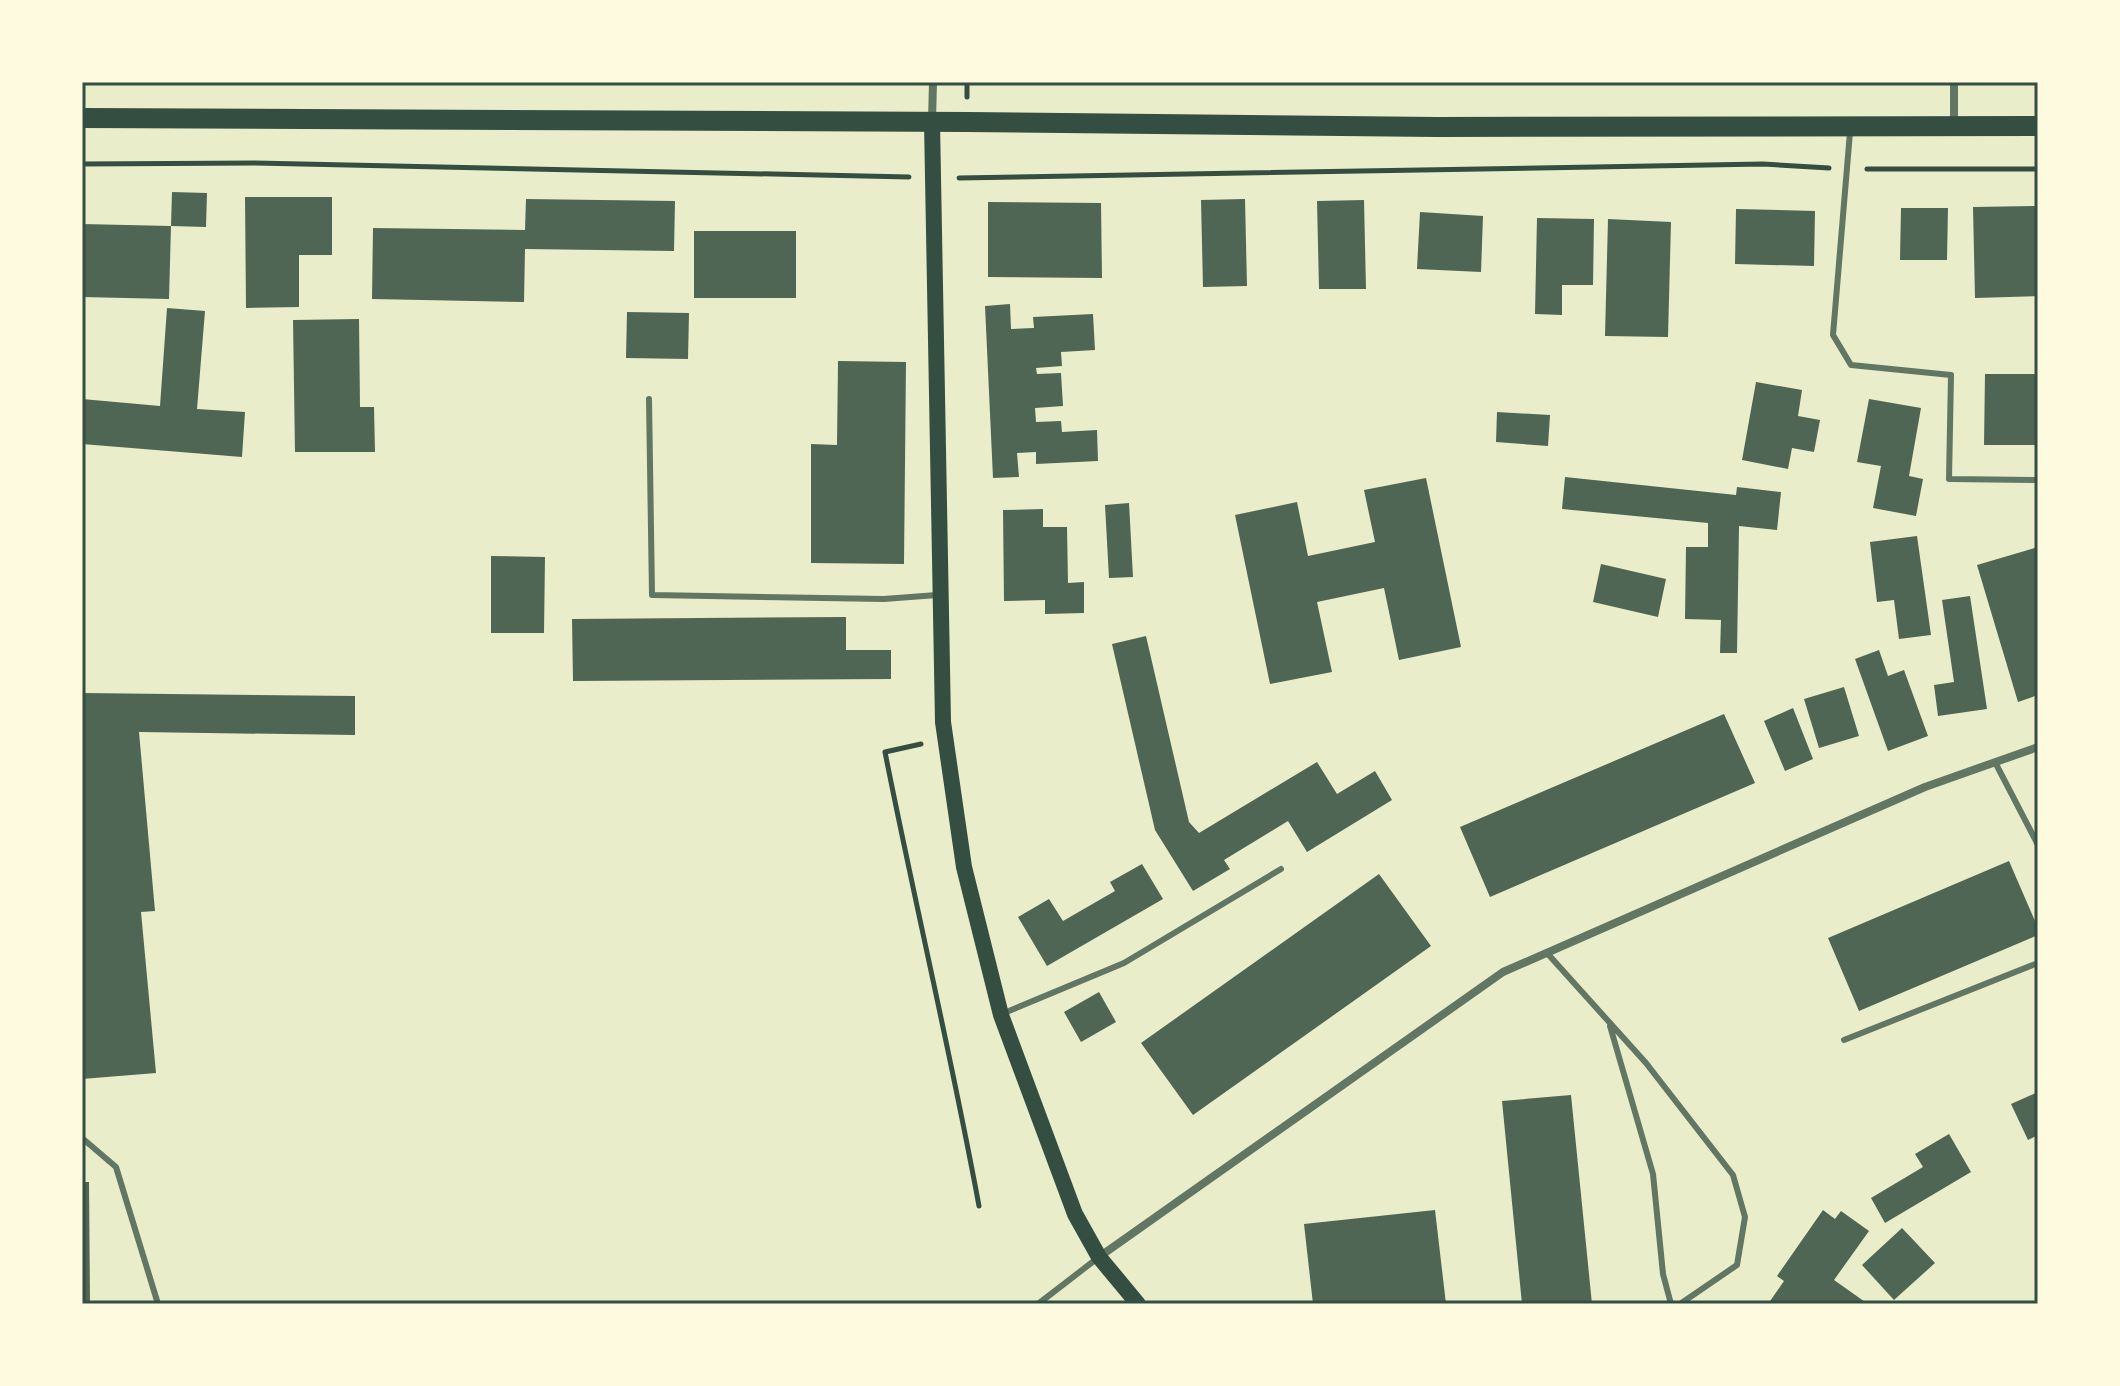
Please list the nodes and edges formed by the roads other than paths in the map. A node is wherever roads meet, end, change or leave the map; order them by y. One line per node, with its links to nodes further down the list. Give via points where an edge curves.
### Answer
1 (933, 82): 4 (street)
2 (1954, 82): 6 (street)
3 (82, 118): 4 (main road)
4 (932, 122): 5 (main road); 10 (main road)
5 (1851, 125): 6 (main road); 9 (lane, via 1833,335 1851,365 1951,375 1949,479)
6 (1954, 125): 7 (main road)
7 (2038, 126)
8 (649, 399): 10 (lane, via 652,595)
9 (2038, 480)
10 (941, 595): 17 (main road, via 943,722 964,867)
11 (2038, 747): 12 (street)
12 (1995, 762): 13 (lane); 15 (street, via 1925,787)
13 (2038, 845)
14 (1281, 869): 17 (lane, via 1124,963)
15 (1547, 953): 18 (lane); 21 (street, via 1503,972)
16 (2038, 963): 19 (lane)
17 (1001, 1015): 21 (main road, via 1075,1214)
18 (1609, 1022): 25 (lane, via 1653,1174); 26 (lane, via 1733,1175 1745,1217 1737,1265)
19 (1844, 1040)
20 (82, 1138): 22 (lane, via 116,1167)
21 (1099, 1257): 23 (lane); 24 (main road)
22 (158, 1304)
23 (1038, 1304)
24 (1138, 1304)
25 (1671, 1304)
26 (1680, 1304)

